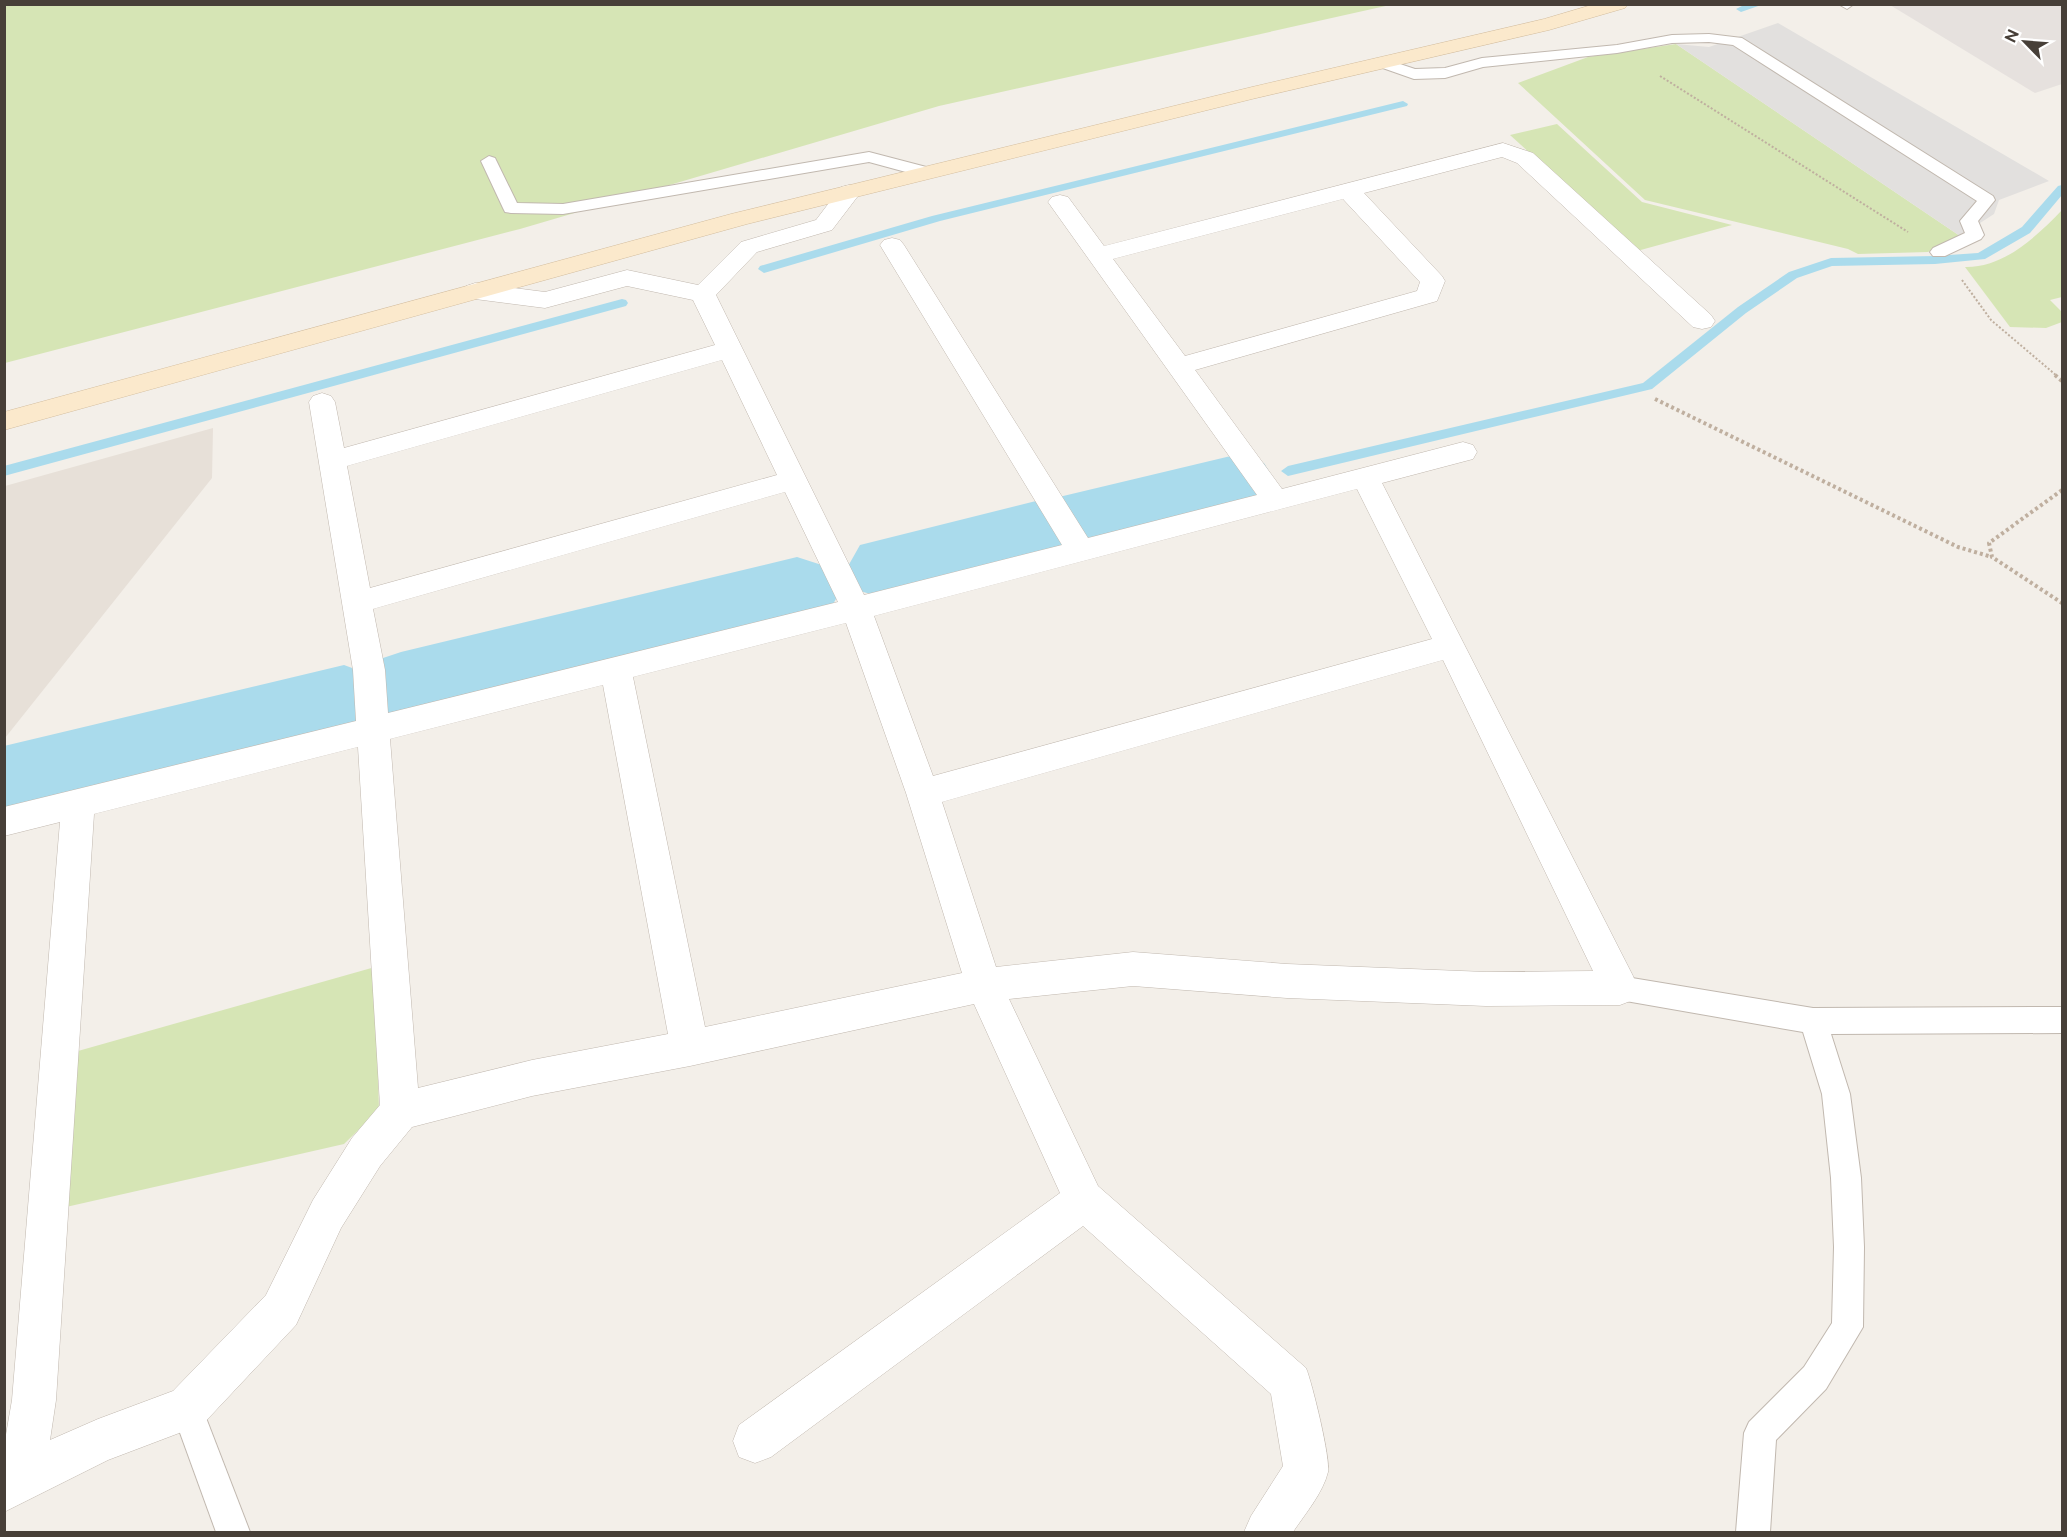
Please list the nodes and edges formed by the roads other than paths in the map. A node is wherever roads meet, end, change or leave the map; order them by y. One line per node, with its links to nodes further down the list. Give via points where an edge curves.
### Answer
1 (1618, 4): 2 (street)
2 (1382, 63): 4 (street); 9 (lane, via 1414,74 1445,73 1482,63 1617,49 1672,39 1737,41 1987,200 1969,221 1975,235)
3 (489, 161): 4 (lane, via 511,207 562,209 869,157)
4 (928, 173): 6 (street)
5 (1349, 191): 10 (street); 13 (street, via 1503,150 1525,158); 15 (street, via 1433,281 1428,296)
6 (849, 192): 11 (street); 12 (street, via 824,225 749,247)
7 (1060, 202): 10 (street)
8 (892, 245): 23 (street)
9 (1940, 252)
10 (1099, 255): 15 (street)
11 (475, 291): 12 (street, via 544,300 627,278); 17 (street)
12 (703, 294): 14 (street)
13 (1702, 321)
14 (729, 350): 19 (street); 21 (street)
15 (1180, 366): 22 (street)
16 (322, 402): 19 (street)
17 (4, 421)
18 (1463, 452): 20 (street)
19 (332, 461): 24 (street)
20 (1365, 478): 22 (street); 26 (street)
21 (793, 480): 24 (street); 25 (street)
22 (1276, 501): 23 (street)
23 (1081, 552): 25 (street)
24 (359, 603): 28 (street)
25 (856, 609): 27 (street); 29 (street)
26 (1451, 646): 29 (street); 33 (street)
27 (616, 670): 28 (street); 36 (street)
28 (373, 728): 30 (street); 37 (street)
29 (924, 793): 32 (street)
30 (78, 804): 31 (street); 41 (street, via 34,1400)
31 (4, 822)
32 (984, 984): 33 (street, via 1133,969 1287,981 1475,988); 36 (street); 38 (street)
33 (1620, 988): 35 (lane)
34 (2062, 1020): 35 (lane)
35 (1813, 1021): 44 (lane, via 1836,1094 1846,1178 1847,1327 1815,1378 1760,1433)
36 (690, 1048): 37 (street, via 532,1078)
37 (400, 1111): 39 (street, via 366,1152 327,1214 281,1310)
38 (1084, 1200): 40 (street); 43 (street, via 1291,1383 1306,1470)
39 (187, 1408): 41 (street, via 98,1441); 42 (lane)
40 (755, 1441)
41 (14, 1484)
42 (232, 1533)
43 (1267, 1533)
44 (1753, 1533)

